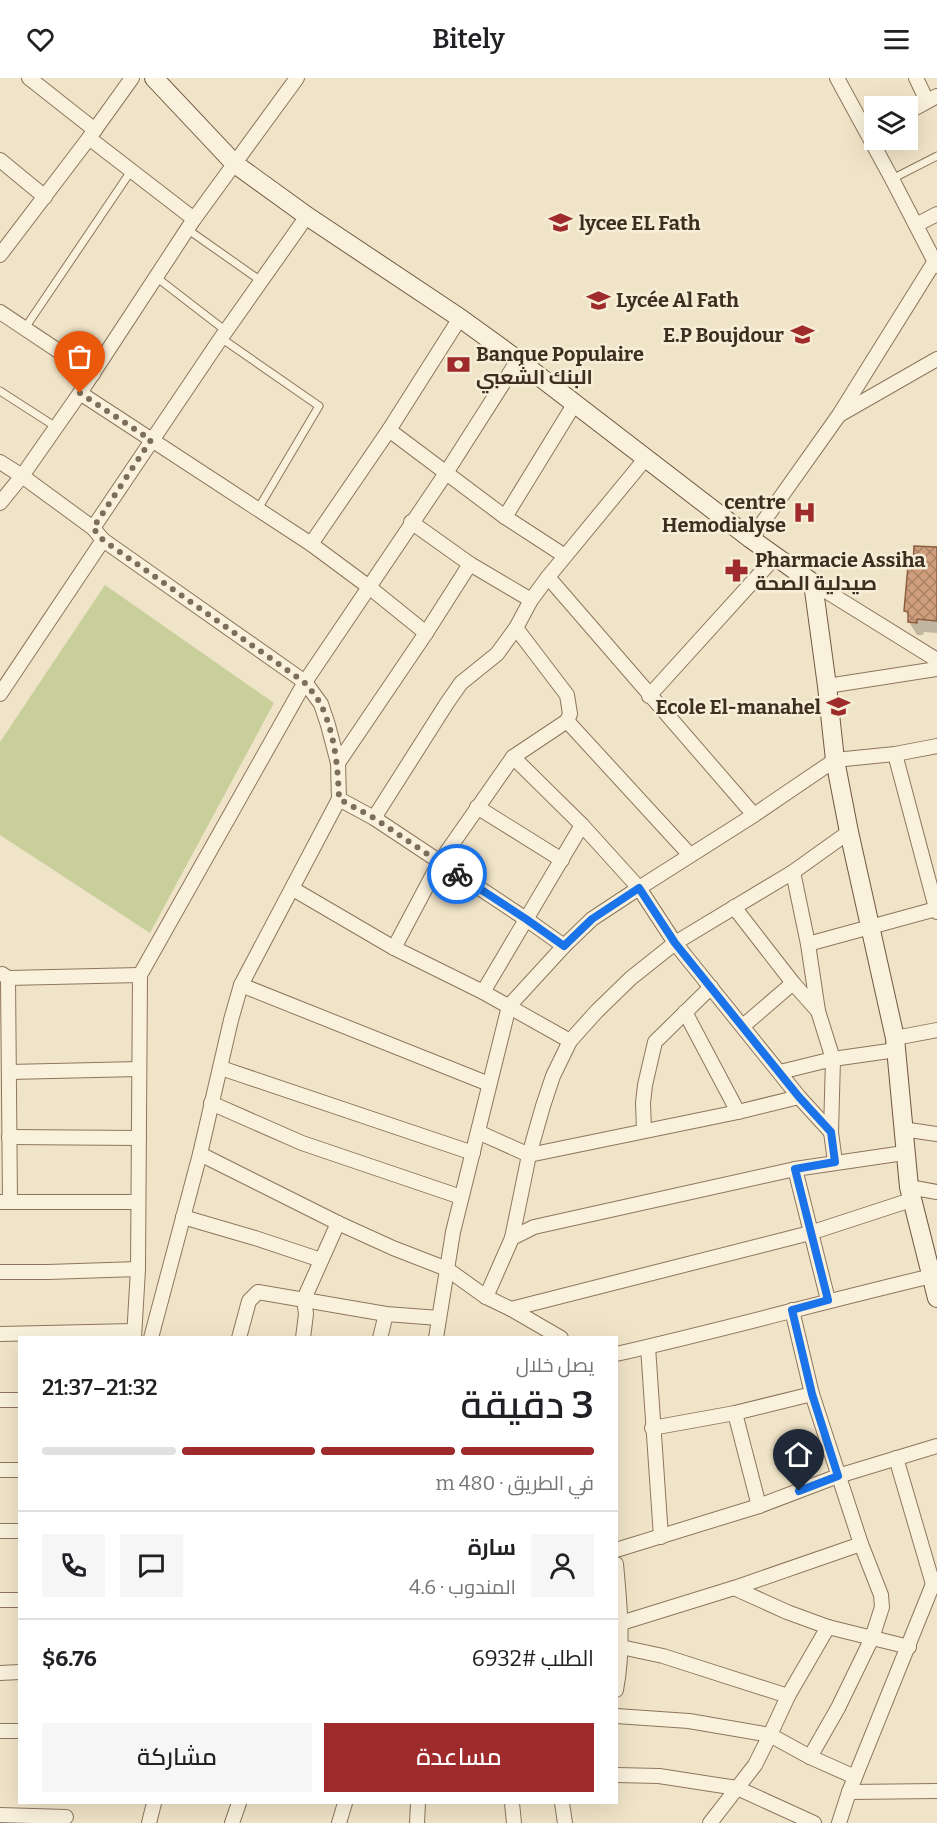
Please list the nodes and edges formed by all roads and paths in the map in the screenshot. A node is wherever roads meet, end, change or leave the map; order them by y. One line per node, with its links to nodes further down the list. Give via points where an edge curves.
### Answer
1 (29, 78): 10 (street)
2 (132, 78): 10 (street)
3 (154, 78): 14 (main road)
4 (297, 78): 14 (street)
5 (837, 78): 9 (street)
6 (916, 78): 7 (street)
7 (932, 99): 8 (street)
8 (918, 107)
9 (864, 122)
10 (92, 134): 15 (street); 17 (street)
11 (879, 150): 16 (street)
12 (937, 156): 16 (lane)
13 (0, 160): 17 (street)
14 (235, 164): 19 (main road); 20 (street)
15 (131, 171): 20 (street); 28 (lane)
16 (892, 179): 21 (street)
17 (45, 198): 22 (street)
18 (937, 214): 21 (street)
19 (307, 216): 25 (street); 27 (main road)
20 (191, 224): 24 (street); 25 (lane)
21 (916, 225): 23 (street)
22 (0, 255)
23 (936, 264): 36 (street)
24 (156, 277): 29 (lane); 32 (street)
25 (261, 281): 29 (street)
26 (0, 312): 28 (street)
27 (460, 318): 31 (main road); 38 (street)
28 (25, 328): 32 (street)
29 (224, 335): 39 (street); 45 (lane, via 319,406)
30 (937, 359): 36 (street)
31 (518, 360): 35 (main road); 42 (street)
32 (93, 374): 34 (street)
33 (0, 391): 37 (lane)
34 (80, 393): 37 (street); 39 (street)
35 (575, 403): 40 (main road); 46 (street)
36 (839, 415): 49 (street)
37 (56, 427): 43 (street)
38 (389, 430): 42 (street); 51 (street)
39 (151, 440): 45 (street); 48 (street)
40 (646, 458): 49 (main road); 52 (street)
41 (0, 462): 43 (street)
42 (446, 473): 46 (street); 47 (street)
43 (21, 476): 44 (street); 48 (street)
44 (0, 503)
45 (258, 509): 51 (street)
46 (505, 517): 52 (street)
47 (411, 522): 54 (street); 57 (street)
48 (93, 528): 50 (street)
49 (752, 539): 53 (main road)
50 (103, 540): 63 (street); 65 (street)
51 (311, 544): 57 (street)
52 (565, 556): 55 (street)
53 (775, 556): 56 (main road); 66 (street)
54 (470, 564): 58 (street); 60 (street)
55 (548, 577): 58 (street); 66 (street)
56 (813, 582): 61 (street); 64 (main road)
57 (369, 587): 60 (street); 63 (street)
58 (531, 600): 59 (street)
59 (516, 628): 67 (street, via 567,695); 76 (street, via 497,654 461,683)
60 (426, 633): 72 (street)
61 (937, 660)
62 (937, 669): 64 (street)
63 (304, 682): 72 (street, via 321,704); 94 (street)
64 (827, 686): 71 (main road)
65 (0, 694)
66 (649, 696): 75 (street)
67 (567, 721): 70 (street); 79 (street)
68 (937, 746): 69 (street)
69 (895, 754): 71 (street); 86 (street)
70 (513, 757): 74 (street); 77 (street)
71 (835, 760): 75 (street); 78 (main road)
72 (338, 764): 73 (street)
73 (339, 799): 76 (street); 84 (street)
74 (477, 807): 80 (street); 81 (street)
75 (754, 815): 79 (street)
76 (374, 818): 81 (street)
77 (582, 825): 80 (street); 83 (street)
78 (849, 832): 82 (street); 88 (main road)
79 (690, 855): 83 (street)
80 (562, 860): 87 (street)
81 (439, 863): 87 (street); 92 (street)
82 (793, 872): 85 (street); 90 (street)
83 (639, 888): 89 (street); 91 (street, via 592,919)
84 (293, 889): 92 (street); 96 (street)
85 (734, 907): 89 (street); 95 (street)
86 (937, 910): 88 (street)
87 (526, 919): 91 (street); 98 (street)
88 (870, 927): 90 (street); 105 (main road)
89 (675, 943): 97 (street); 104 (street, via 631,978)
90 (808, 944): 100 (street)
91 (564, 946): 99 (street)
92 (394, 948): 98 (street)
93 (4, 975): 94 (street); 109 (street)
94 (140, 975): 108 (street)
95 (793, 983): 100 (street); 102 (street)
96 (242, 985): 107 (street); 111 (street)
97 (711, 987): 101 (street); 102 (street)
98 (483, 992): 99 (street)
99 (508, 1006): 104 (street); 111 (street)
100 (818, 1011): 106 (street)
101 (685, 1012): 114 (street); 116 (street, via 659,1036 652,1050 643,1103)
102 (743, 1026): 110 (street)
103 (937, 1029): 105 (street)
104 (570, 1041): 125 (street, via 553,1076)
105 (895, 1044): 106 (street); 115 (main road)
106 (833, 1059): 110 (street); 118 (street)
107 (221, 1068): 113 (street); 122 (street)
108 (140, 1069): 109 (street); 121 (street)
109 (9, 1071): 120 (street)
110 (780, 1072): 112 (street)
111 (489, 1084): 117 (street)
112 (799, 1097): 114 (street); 118 (street)
113 (211, 1103): 124 (street); 130 (street, via 302,1143)
114 (738, 1112): 116 (street)
115 (902, 1129): 119 (street); 123 (main road)
116 (644, 1131): 125 (street)
117 (478, 1132): 122 (street); 125 (street)
118 (831, 1132): 126 (street)
119 (937, 1134)
120 (9, 1137): 121 (street); 131 (street)
121 (139, 1138): 132 (street)
122 (473, 1153): 130 (street)
123 (904, 1153): 126 (street); 129 (main road)
124 (200, 1154): 133 (street); 134 (street)
125 (529, 1155): 136 (street)
126 (835, 1162): 127 (street)
127 (795, 1169): 135 (street); 136 (street, via 534,1227)
128 (937, 1192): 129 (street)
129 (910, 1194): 135 (street); 141 (main road)
130 (461, 1197): 139 (street)
131 (5, 1202): 132 (street)
132 (138, 1202): 138 (street)
133 (183, 1217): 137 (street); 152 (street)
134 (338, 1223): 137 (street); 139 (street)
135 (810, 1233): 145 (street); 146 (street)
136 (512, 1238): 142 (street)
137 (321, 1260): 144 (street)
138 (138, 1269): 140 (street); 151 (street)
139 (447, 1269): 142 (street); 149 (street)
140 (0, 1272)
141 (932, 1276): 143 (main road); 145 (street)
142 (486, 1298): 146 (street)
143 (937, 1298)
144 (304, 1299): 148 (street); 153 (street, via 258,1292 246,1307); 154 (street)
145 (828, 1300): 147 (street)
146 (511, 1309): 157 (street)
147 (792, 1310): 158 (street); 160 (street)
148 (386, 1314): 149 (street); 155 (street)
149 (439, 1318): 156 (street)
150 (0, 1334): 151 (street)
151 (134, 1334)
152 (152, 1336)
153 (239, 1336)
154 (303, 1336)
155 (380, 1336)
156 (436, 1336)
157 (558, 1336)
158 (648, 1347): 159 (street); 164 (street)
159 (618, 1354)
160 (812, 1394): 163 (street); 169 (street)
161 (0, 1401): 162 (street)
162 (18, 1401)
163 (735, 1413): 164 (street); 170 (street)
164 (652, 1428): 173 (street)
165 (937, 1446): 166 (street)
166 (896, 1458): 169 (street); 176 (street)
167 (0, 1470): 168 (street)
168 (18, 1470)
169 (838, 1476): 170 (street); 174 (street)
170 (759, 1506): 173 (street)
171 (0, 1531): 172 (street)
172 (18, 1531)
173 (660, 1537): 175 (street)
174 (861, 1544): 178 (street); 183 (street, via 881,1595 882,1607)
175 (618, 1549)
176 (935, 1582): 185 (street)
177 (618, 1588): 181 (street)
178 (734, 1588): 181 (street); 182 (street)
179 (0, 1600): 180 (street)
180 (18, 1600)
181 (621, 1623): 184 (street)
182 (828, 1628): 183 (street); 189 (street)
183 (872, 1638): 185 (street); 194 (street)
184 (621, 1647): 188 (street); 189 (street, via 663,1656)
185 (909, 1647): 196 (street)
186 (0, 1672): 187 (street)
187 (18, 1672)
188 (618, 1674)
189 (788, 1696): 193 (street)
190 (618, 1716): 193 (street, via 689,1721)
191 (0, 1731): 192 (street)
192 (18, 1731)
193 (770, 1735): 194 (street); 197 (street, via 755,1765)
194 (810, 1757): 196 (street)
195 (618, 1775): 197 (street, via 659,1776)
196 (855, 1777): 199 (street)
197 (737, 1788): 208 (street); 215 (street)
198 (937, 1791): 199 (street)
199 (849, 1792): 217 (street)
200 (154, 1804): 209 (street)
201 (239, 1804): 210 (street)
202 (345, 1804): 211 (street)
203 (418, 1804): 212 (street)
204 (512, 1804): 213 (street)
205 (562, 1804): 214 (street)
206 (66, 1814): 207 (street)
207 (0, 1815)
208 (787, 1817): 216 (street)
209 (149, 1823)
210 (232, 1823)
211 (339, 1823)
212 (417, 1823)
213 (514, 1823)
214 (566, 1823)
215 (710, 1823)
216 (814, 1823)
217 (839, 1823)

